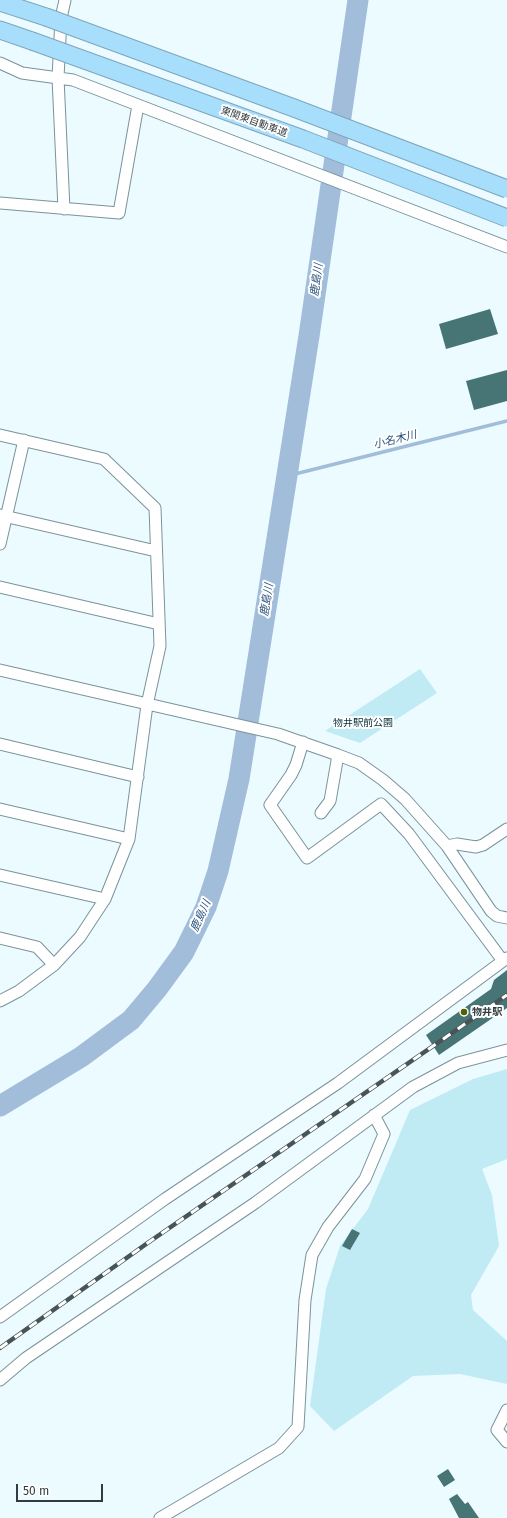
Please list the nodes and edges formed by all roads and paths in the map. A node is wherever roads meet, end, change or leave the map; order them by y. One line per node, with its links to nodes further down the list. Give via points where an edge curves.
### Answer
1 (65, 0): 5 (street, via 61,18)
2 (0, 2): 7 (highway, bridge, via 286,105)
3 (0, 30): 10 (highway, 東関東自動車道, bridge, via 303,139)
4 (0, 63): 5 (street, via 22,73)
5 (58, 78): 6 (street, via 73,80); 9 (street)
6 (138, 105): 9 (street, via 119,213); 11 (street)
7 (507, 189)
8 (0, 203): 9 (street)
9 (64, 209)
10 (507, 218)
11 (507, 247)
12 (0, 435): 13 (street)
13 (24, 440): 14 (street); 16 (street, via 104,459 155,508)
14 (3, 515): 15 (street); 16 (street)
15 (0, 544)
16 (156, 551): 18 (street)
17 (0, 587): 18 (street)
18 (159, 624): 20 (street, via 160,646)
19 (0, 670): 20 (street)
20 (148, 705): 21 (street); 24 (street)
21 (303, 742): 23 (street); 34 (street, via 291,775 270,805 307,858 381,804 409,834)
22 (0, 744): 24 (street)
23 (338, 755): 26 (street, via 330,802); 29 (street, via 359,763 383,780 405,799)
24 (138, 777): 28 (street)
25 (0, 809): 28 (street)
26 (321, 813)
27 (507, 829): 29 (street, via 476,847 457,844)
28 (129, 839): 31 (street)
29 (447, 846): 32 (street, via 491,911 497,916)
30 (0, 875): 31 (street)
31 (105, 899): 35 (street, via 80,938)
32 (507, 918)
33 (0, 938): 35 (street, via 37,947)
34 (505, 960): 39 (street, via 338,1083 165,1199)
35 (54, 965): 36 (street, via 19,991)
36 (0, 1001)
37 (507, 1050): 38 (street, via 458,1063 413,1087)
38 (374, 1114): 40 (street, via 255,1203 26,1358); 43 (street, via 384,1134 365,1179 328,1227 312,1255 305,1300 298,1427 279,1448)
39 (0, 1317)
40 (0, 1380)
41 (507, 1410): 42 (street, via 497,1430)
42 (507, 1442)
43 (160, 1518)

